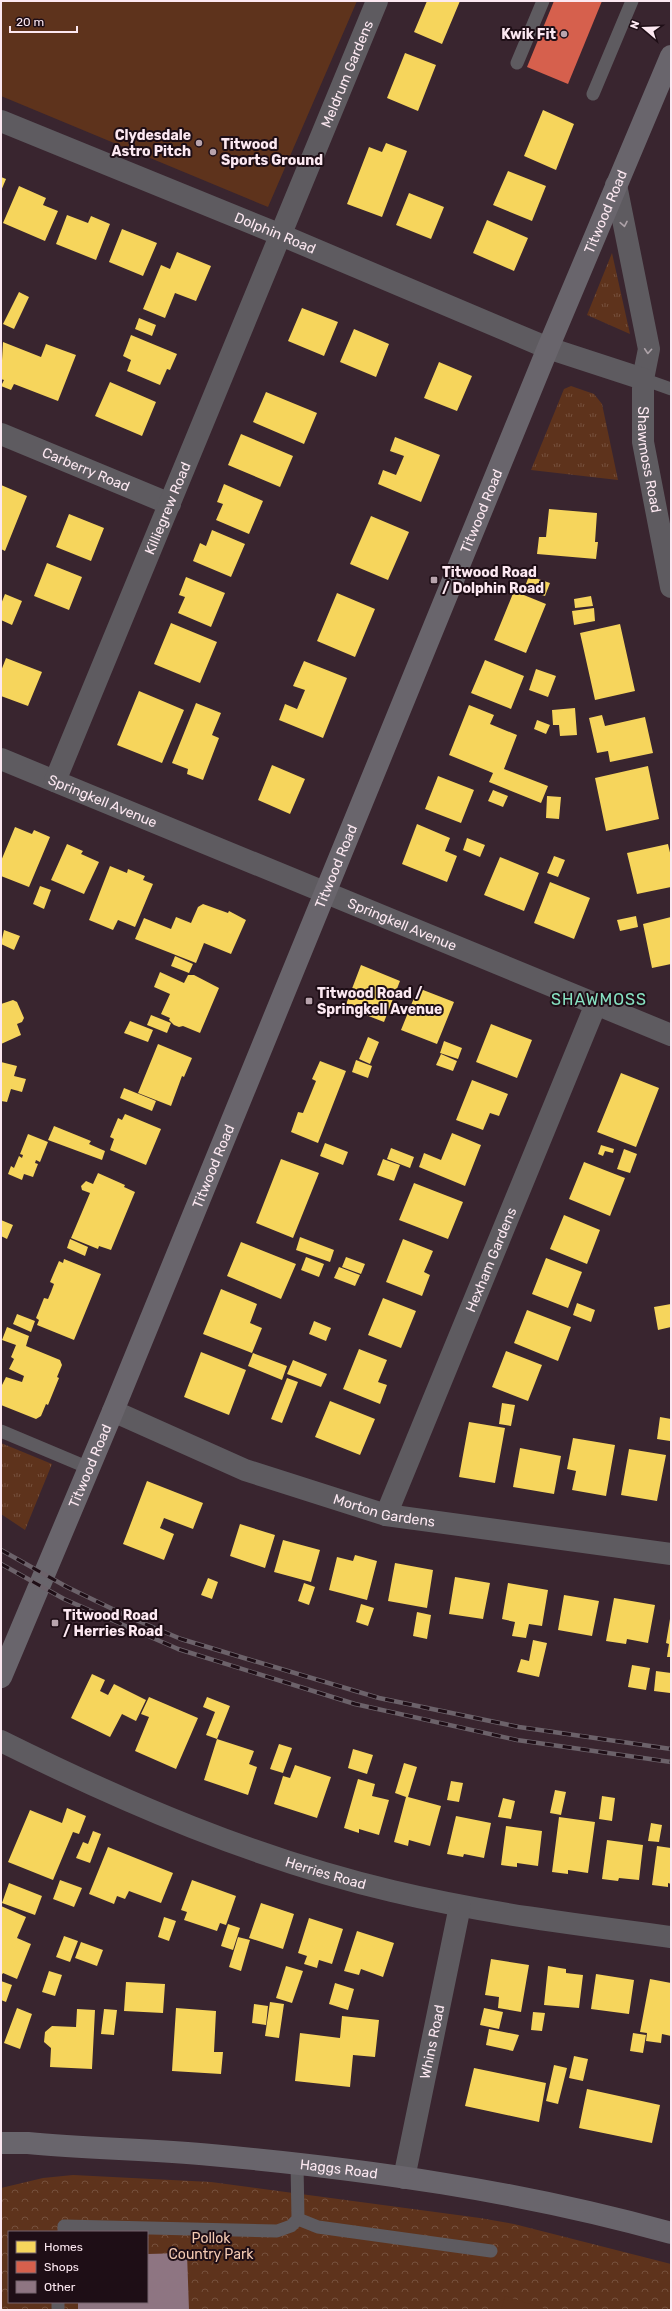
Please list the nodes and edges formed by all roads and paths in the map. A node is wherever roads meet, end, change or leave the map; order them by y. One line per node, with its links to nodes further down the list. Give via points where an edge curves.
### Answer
1 (378, 1): 9 (street, Meldrum Gardens)
2 (543, 1): 5 (lane)
3 (632, 1): 6 (lane)
4 (671, 56): 8 (main road, Titwood Road)
5 (517, 62)
6 (593, 94)
7 (1, 121): 9 (street, Dolphin Road)
8 (616, 185): 10 (main road, Titwood Road); 11 (street, Shawmoss Road, one-way to 11, via 649,349)
9 (281, 236): 10 (street, Dolphin Road); 14 (street, Killiegrew Road)
10 (548, 348): 11 (street); 18 (main road, Titwood Road)
11 (643, 379): 12 (lane); 15 (street, Shawmoss Road, via 643,442)
12 (671, 389)
13 (1, 434): 14 (street, Carberry Road)
14 (170, 504): 17 (street, Killiegrew Road)
15 (671, 586)
16 (1, 759): 17 (street, Springkell Avenue)
17 (56, 781): 18 (street, Springkell Avenue)
18 (325, 893): 19 (street, Springkell Avenue); 21 (main road, Titwood Road)
19 (596, 1004): 20 (street, Springkell Avenue); 24 (street, Hexham Gardens)
20 (671, 1035)
21 (113, 1411): 23 (main road, Titwood Road); 24 (street, Morton Gardens, via 245,1470)
22 (1, 1431): 23 (lane)
23 (89, 1468): 26 (main road, Titwood Road)
24 (386, 1515): 25 (street, Morton Gardens)
25 (671, 1554)
26 (1, 1677)
27 (1, 1741): 28 (street, Herries Road, via 122,1799 193,1829 335,1876)
28 (460, 1906): 29 (street, Herries Road, via 552,1922); 34 (street, Whins Road)
29 (671, 1937)
30 (1, 2143): 31 (main road, Haggs Road)
31 (28, 2143): 32 (main road); 33 (main road, Haggs Road, via 210,2155)
32 (1, 2149)
33 (297, 2164): 34 (main road, Haggs Road); 35 (lane)
34 (404, 2178): 37 (main road, Haggs Road, via 579,2208)
35 (298, 2219): 36 (lane, via 291,2226 277,2232 64,2226); 38 (lane, via 318,2227)
36 (64, 2231)
37 (671, 2233)
38 (491, 2251)

